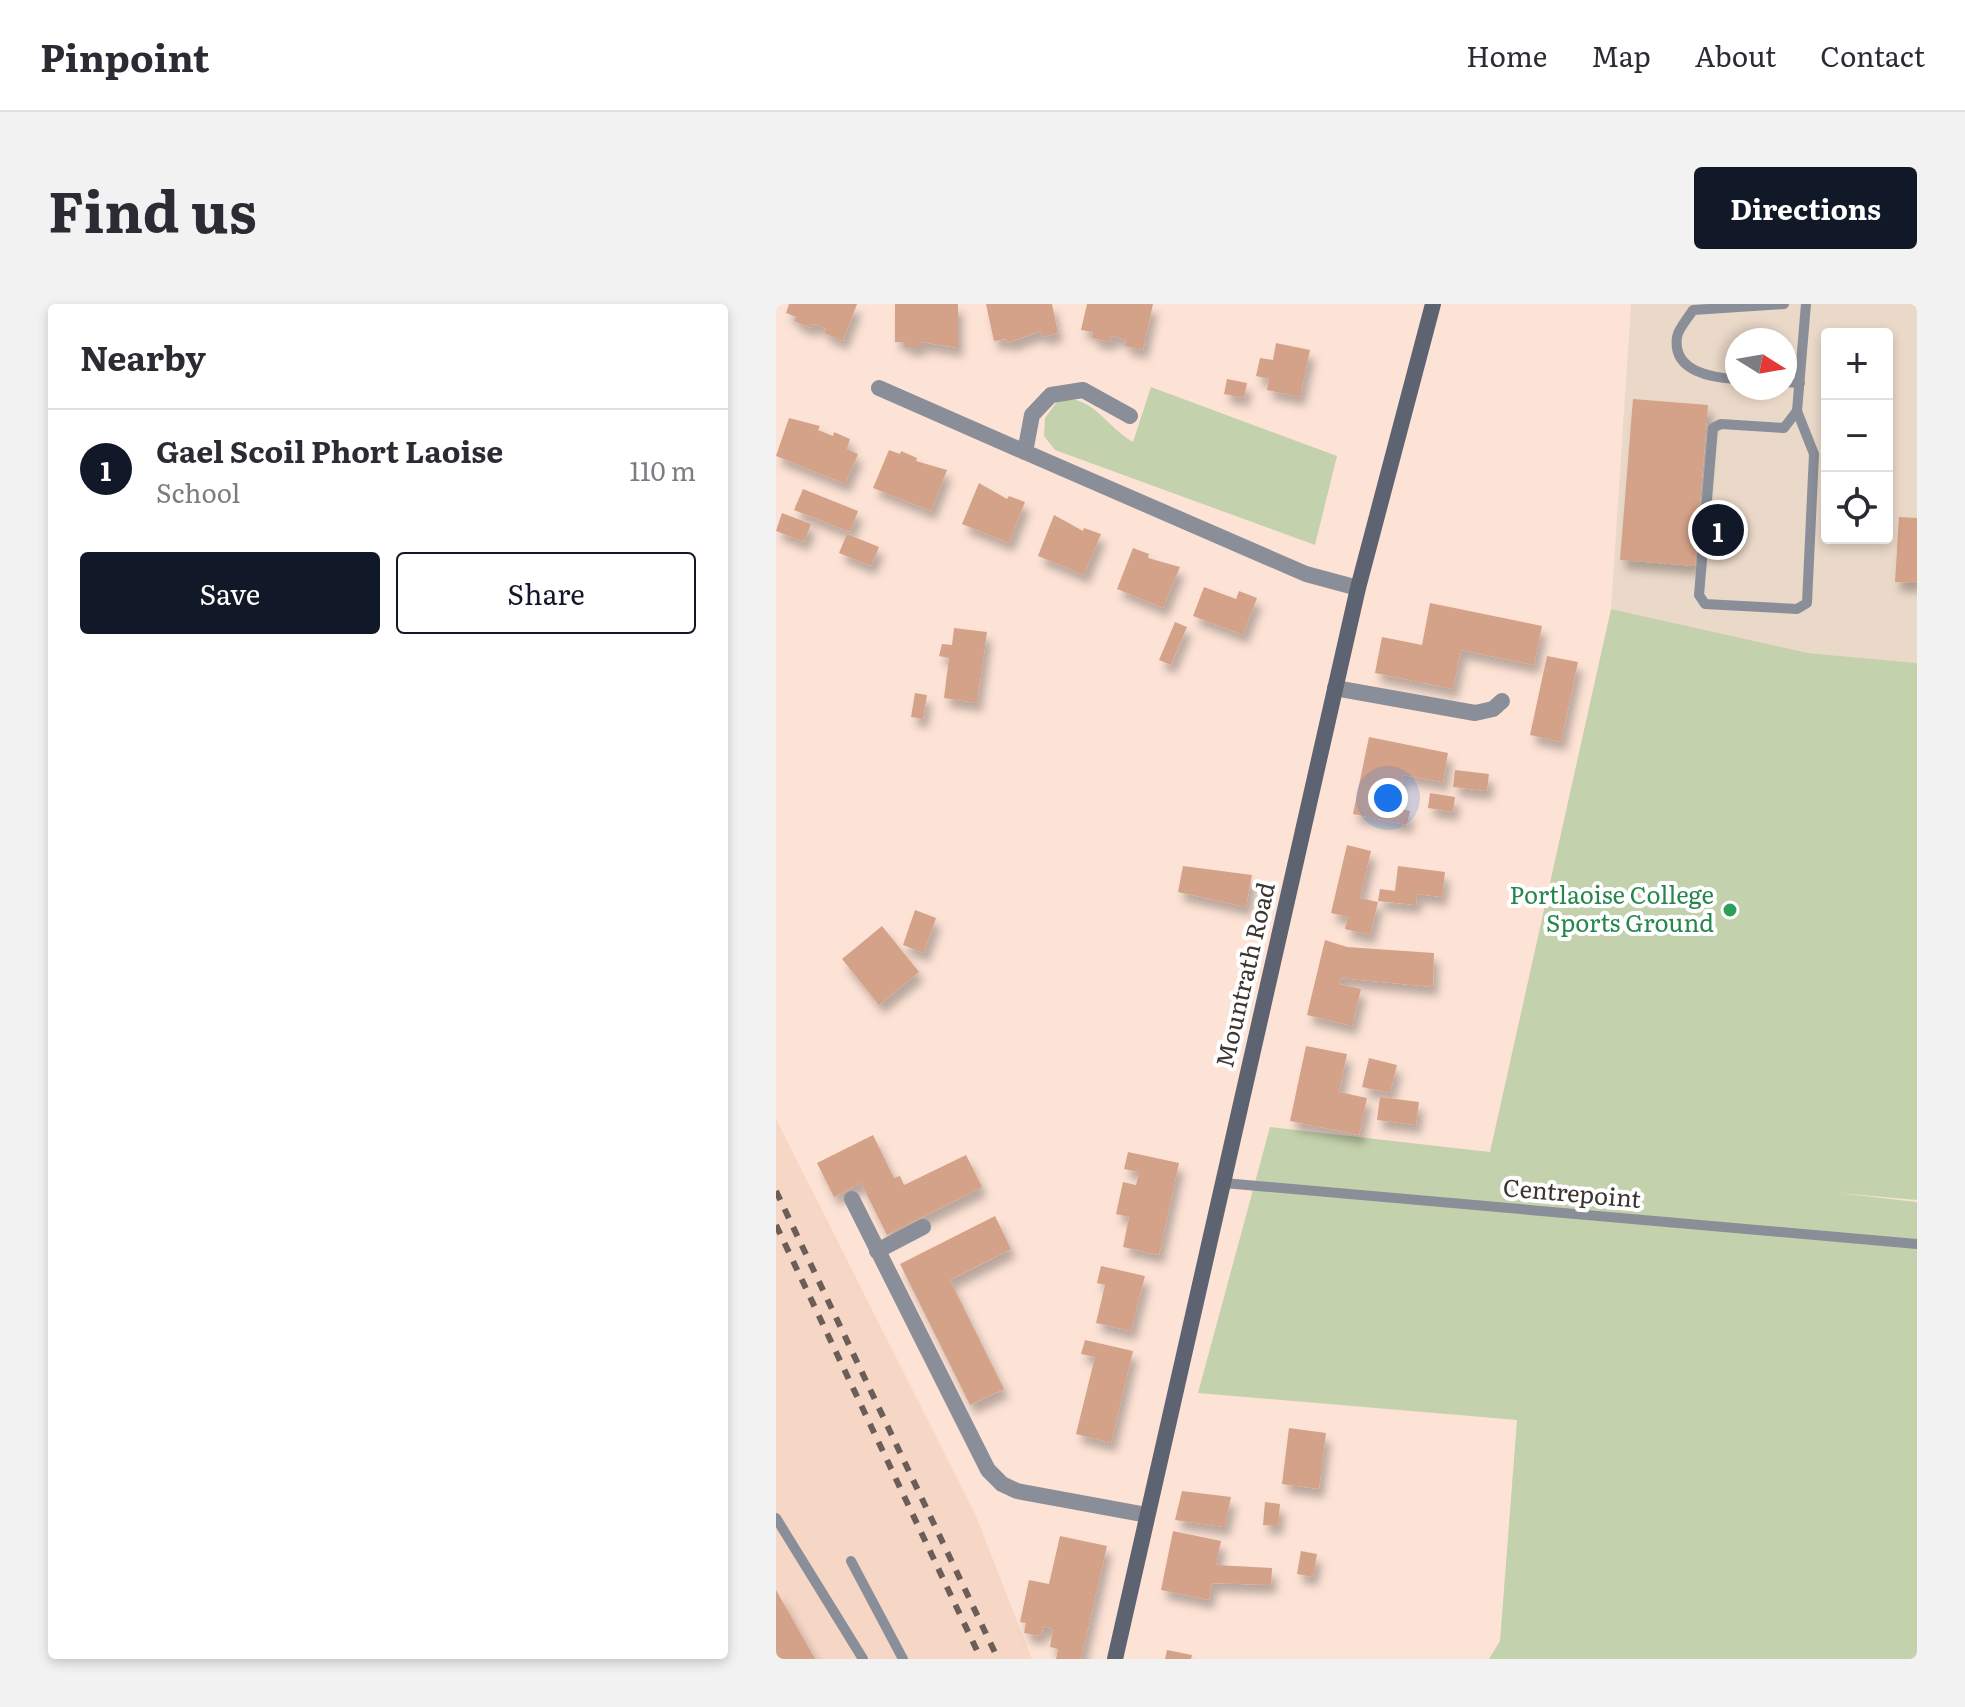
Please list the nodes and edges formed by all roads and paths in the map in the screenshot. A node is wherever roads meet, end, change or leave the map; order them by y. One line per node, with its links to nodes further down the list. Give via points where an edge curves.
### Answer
1 (1433, 304): 11 (main road, Mountrath Road)
2 (1784, 304): 4 (lane, via 1693,310 1677,336 1679,355 1693,371)
3 (1806, 304): 6 (lane)
4 (1725, 379)
5 (1797, 383): 6 (lane)
6 (1800, 383): 8 (lane)
7 (879, 388): 10 (street)
8 (1797, 411): 8 (lane, via 1814,454 1807,603 1797,609 1705,604 1699,595 1713,428 1784,428)
9 (1130, 416): 10 (street, via 1083,390 1051,395 1032,415)
10 (1025, 452): 11 (street, via 1306,574)
11 (1358, 588): 12 (main road, Mountrath Road)
12 (1335, 688): 13 (street, via 1475,713); 14 (main road, Mountrath Road)
13 (1502, 701)
14 (1224, 1183): 17 (lane, Centrepoint); 19 (main road, Mountrath Road)
15 (852, 1199): 18 (street)
16 (923, 1227): 18 (street)
17 (1917, 1244)
18 (877, 1251): 19 (street, via 971,1442 1002,1484)
19 (1147, 1515): 24 (main road, Mountrath Road)
20 (776, 1518): 22 (lane)
21 (851, 1561): 23 (lane)
22 (863, 1659)
23 (903, 1659)
24 (1115, 1659)

